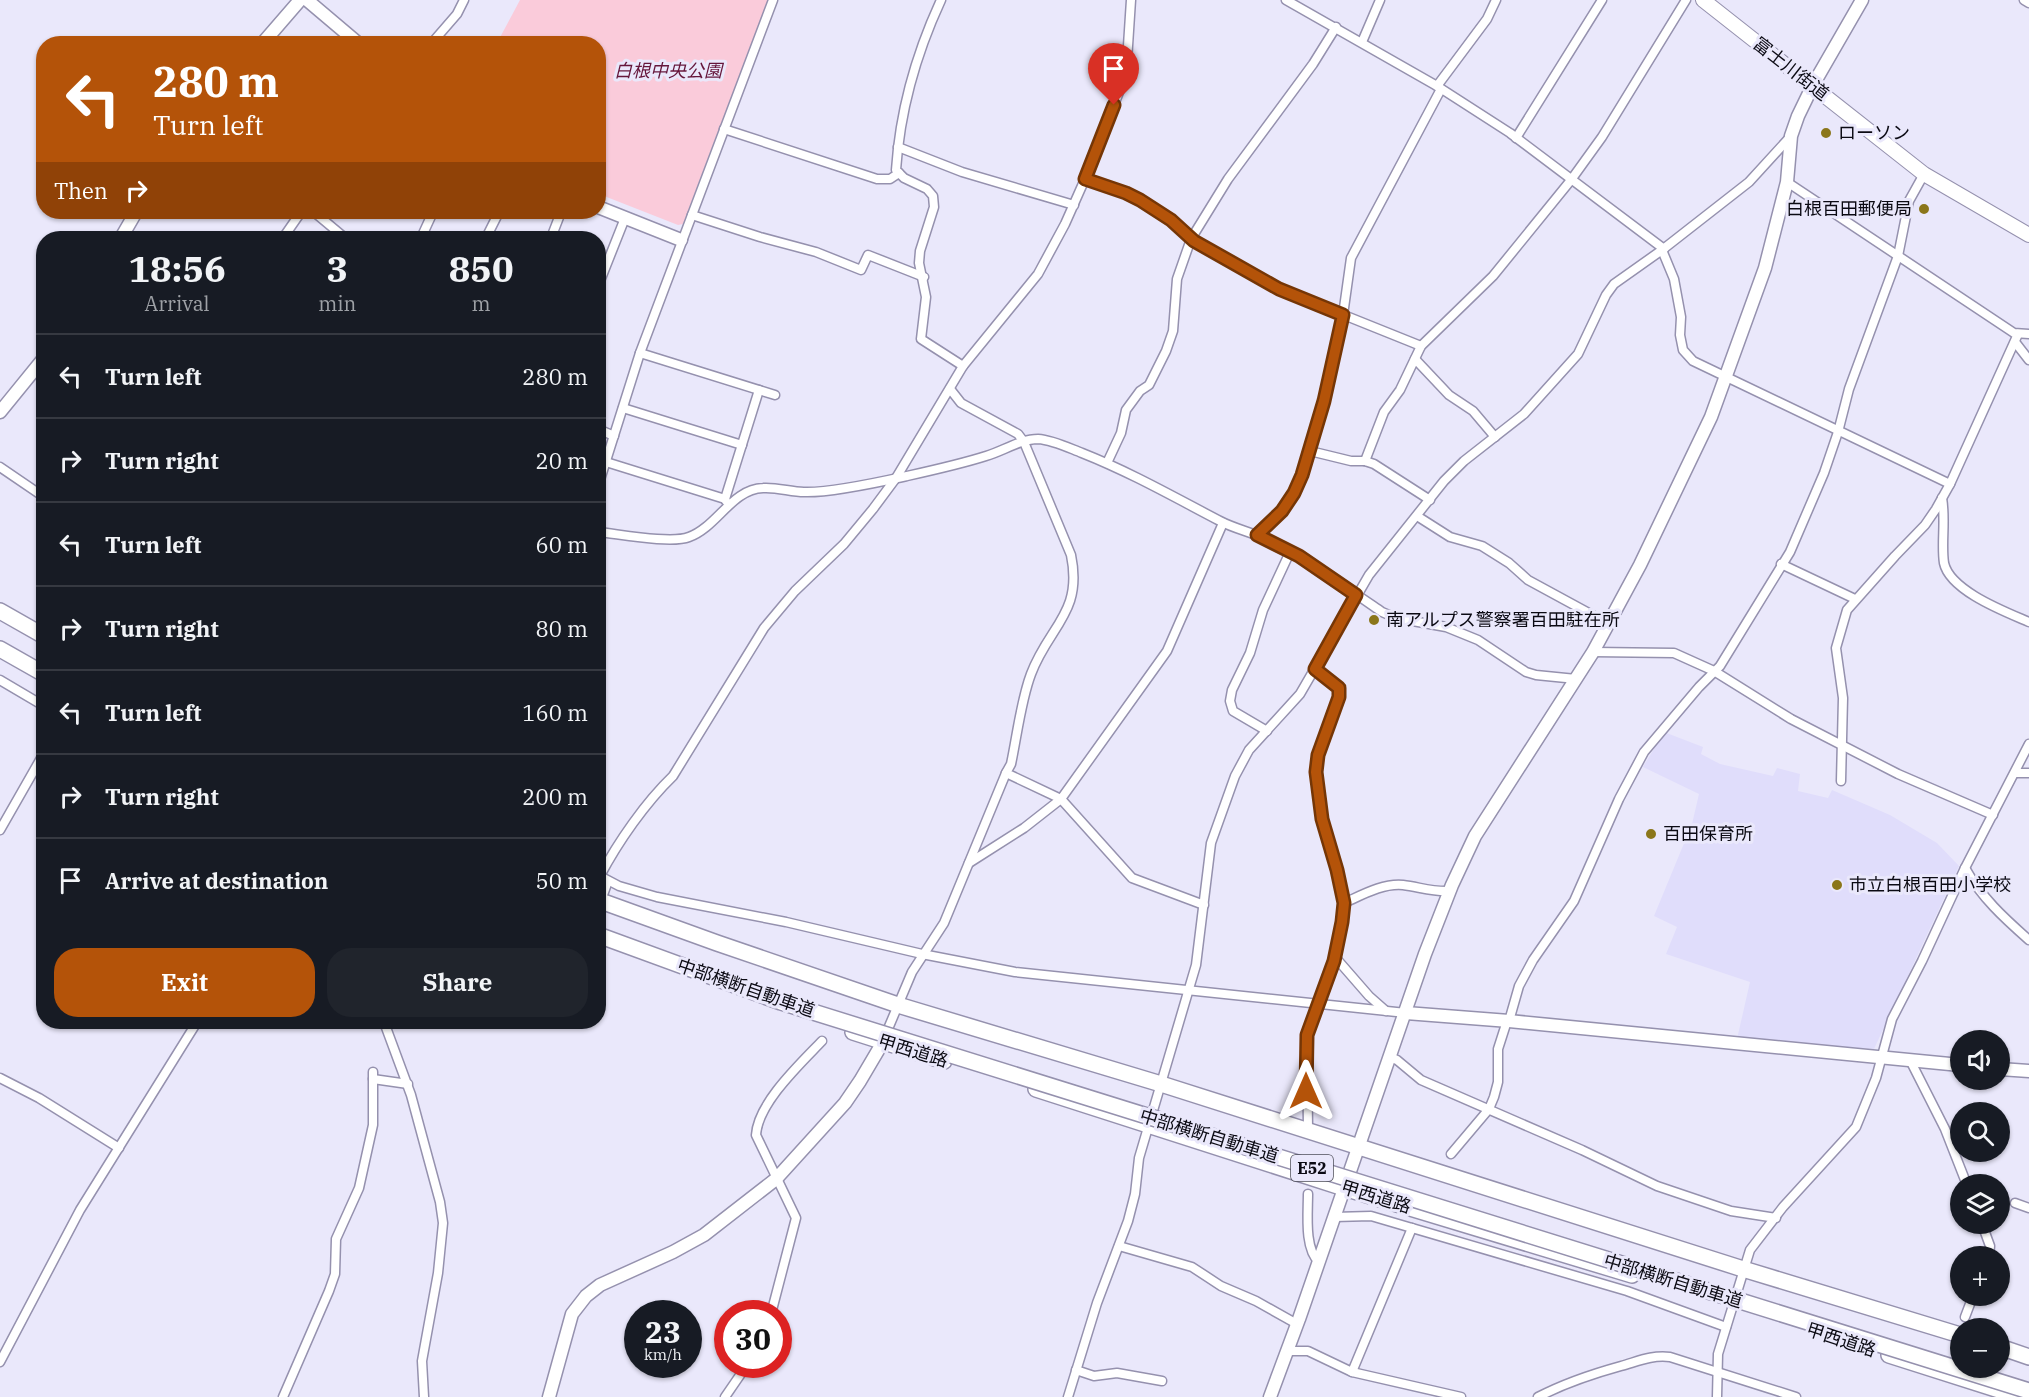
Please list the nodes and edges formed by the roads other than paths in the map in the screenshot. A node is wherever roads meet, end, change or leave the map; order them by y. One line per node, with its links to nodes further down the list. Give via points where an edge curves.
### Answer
1 (300, 0): 17 (street)
2 (307, 0): 18 (street)
3 (464, 0): 19 (street)
4 (773, 0): 23 (street)
5 (941, 0): 26 (street, via 910,82)
6 (1131, 0): 29 (street, via 1121,87)
7 (1286, 0): 16 (street)
8 (1380, 0): 20 (street)
9 (1496, 0): 22 (street)
10 (1602, 0): 25 (street)
11 (1686, 0): 30 (street)
12 (1703, 0): 21 (main road, 富士川街道)
13 (1862, 0): 21 (street)
14 (2024, 0): 15 (street)
15 (2029, 3)
16 (1336, 27): 20 (street); 39 (street, via 1228,179)
17 (269, 36)
18 (350, 36)
19 (438, 36)
20 (1362, 42): 22 (street)
21 (1813, 85): 24 (street); 28 (main road, 富士川街道)
22 (1439, 87): 25 (street); 45 (street, via 1352,258)
23 (724, 129): 27 (street, via 877,179 890,179); 34 (street)
24 (1791, 136): 31 (street); 41 (street, via 1749,183)
25 (1516, 138): 30 (street)
26 (898, 147): 27 (street); 32 (street, via 962,172)
27 (899, 173): 44 (street, via 933,196 934,207 920,251)
28 (1924, 174): 38 (main road, 富士川街道); 42 (street, via 1909,201)
29 (1085, 179): 32 (street); 39 (street, via 1140,200)
30 (1571, 180): 41 (street); 48 (street, via 1493,276)
31 (1787, 182): 42 (street); 54 (street, via 1766,268)
32 (1074, 205): 52 (street, via 1038,274)
33 (606, 210): 35 (street)
34 (692, 215): 40 (street); 44 (street, via 816,252 861,270 868,255)
35 (625, 218): 40 (street); 43 (street)
36 (322, 219): 37 (street)
37 (337, 231)
38 (2029, 235)
39 (1191, 239): 45 (street, via 1279,289); 69 (street, via 1177,279 1173,331 1166,351 1149,385 1126,410 1121,433)
40 (681, 240): 49 (street)
41 (1663, 249): 54 (street, via 1674,279 1683,350 1693,362); 63 (street, via 1614,284 1578,354 1524,414)
42 (1898, 256): 47 (street); 61 (street, via 1849,389)
43 (606, 266)
44 (924, 277): 52 (street, via 921,339)
45 (1343, 315): 48 (street); 66 (street)
46 (2029, 334): 47 (street)
47 (2017, 338): 51 (street); 72 (street)
48 (1421, 346): 50 (street)
49 (640, 353): 56 (street); 58 (street)
50 (1415, 359): 63 (street, via 1449,395 1473,411); 67 (street, via 1400,390 1383,412)
51 (2029, 360)
52 (963, 366): 55 (street)
53 (36, 368): 59 (street)
54 (1727, 378): 61 (street); 87 (street, via 1650,546)
55 (950, 389): 64 (street, via 961,403 1018,434); 71 (street)
56 (759, 390): 57 (street); 65 (street)
57 (775, 395)
58 (623, 408): 62 (street); 65 (street)
59 (0, 412)
60 (606, 432): 62 (street)
61 (1838, 432): 72 (street); 82 (street, via 1790,552)
62 (614, 436): 68 (street)
63 (1495, 437): 75 (street, via 1464,461)
64 (1024, 442): 69 (street, via 1039,439); 71 (street, via 986,456); 105 (street, via 1071,555 1075,574 1066,612 1030,677)
65 (742, 445): 76 (street)
66 (1310, 451): 67 (street); 80 (street, via 1294,493)
67 (1365, 461): 75 (street)
68 (606, 462): 76 (street)
69 (1107, 463): 78 (street)
70 (0, 467): 73 (street)
71 (896, 478): 76 (street, via 806,492 763,488); 113 (street, via 844,544 795,591 764,628 673,776 660,788)
72 (1950, 484): 74 (street)
73 (36, 492)
74 (1942, 497): 84 (street, via 1926,525); 86 (street, via 1947,571 1976,597)
75 (1430, 500): 77 (street)
76 (727, 502): 79 (street, via 699,532 688,538)
77 (1417, 516): 83 (street); 87 (street, via 1450,537 1482,546 1528,580)
78 (1223, 523): 80 (street); 109 (street, via 1167,651)
79 (606, 533)
80 (1257, 535): 81 (street)
81 (1290, 552): 83 (street); 101 (street, via 1263,610 1230,701 1233,711)
82 (1781, 564): 84 (street); 96 (street)
83 (1356, 595): 95 (street); 98 (street, via 1396,618 1446,627 1478,640 1526,672)
84 (1855, 599): 102 (street, via 1847,610 1836,648 1843,698)
85 (0, 611): 88 (highway)
86 (2029, 622)
87 (1608, 624): 91 (street)
88 (36, 631)
89 (0, 639): 93 (highway)
90 (0, 648): 94 (highway)
91 (1593, 652): 96 (street, via 1674,653); 98 (street)
92 (0, 657): 97 (highway)
93 (36, 660)
94 (36, 669)
95 (1315, 669): 101 (street); 117 (street, via 1339,688 1316,772 1322,819)
96 (1714, 671): 102 (street, via 1791,719); 131 (street, via 1644,752 1574,901 1519,986)
97 (36, 677)
98 (1576, 679): 116 (street, via 1475,836)
99 (0, 680): 100 (street)
100 (36, 700)
101 (1267, 731): 119 (street, via 1249,750 1223,805 1211,843)
102 (1841, 743): 108 (street); 110 (street, via 1898,774)
103 (2029, 744): 106 (street)
104 (36, 767): 111 (street)
105 (1006, 773): 109 (street); 112 (street)
106 (2015, 773): 107 (street); 110 (street)
107 (2029, 773)
108 (1841, 781)
109 (1061, 799): 112 (street); 119 (street, via 1132,878)
110 (1993, 815): 114 (street)
111 (0, 830)
112 (969, 863): 124 (street, via 944,923)
113 (606, 868)
114 (1965, 868): 122 (street, via 2001,915); 137 (street, via 1892,1019)
115 (606, 879): 124 (street, via 657,897)
116 (1449, 891): 117 (street, via 1401,885 1372,891); 130 (street)
117 (1344, 903): 125 (street)
118 (606, 905): 128 (highway)
119 (1204, 905): 126 (street)
120 (606, 929): 173 (highway, 中部横断自動車道 / E52, via 783,994)
121 (606, 938): 182 (highway, 中部横断自動車道 / E52, bridge, via 781,1002)
122 (2029, 940)
123 (606, 945): 135 (highway, 甲西道路)
124 (922, 954): 126 (street, via 1015,972); 128 (street)
125 (1335, 957): 127 (street); 129 (street)
126 (1189, 991): 127 (street); 144 (street)
127 (1320, 1004): 129 (street); 147 (street, via 1307,1035)
128 (898, 1005): 135 (street); 144 (highway)
129 (1386, 1011): 130 (street)
130 (1406, 1013): 131 (street); 136 (street)
131 (1508, 1021): 137 (street); 145 (street, via 1498,1049 1498,1082)
132 (192, 1029): 149 (street)
133 (387, 1029): 143 (street)
134 (822, 1041): 152 (street, via 789,1076 757,1123 756,1136)
135 (883, 1042): 146 (highway, 甲西道路); 152 (street, via 845,1103)
136 (1390, 1058): 145 (street, via 1421,1080); 148 (street)
137 (1883, 1058): 138 (street); 158 (street, via 1856,1127)
138 (1910, 1060): 139 (street); 151 (street)
139 (1950, 1064)
140 (2010, 1070): 141 (street)
141 (2029, 1071)
142 (0, 1078): 149 (street)
143 (408, 1084): 183 (street, via 373,1076 374,1125 359,1188 336,1239 329,1291); 184 (street, via 443,1223 422,1360)
144 (1161, 1084): 146 (street); 147 (highway)
145 (1489, 1109): 150 (street); 158 (street, via 1657,1186 1731,1211)
146 (1149, 1126): 153 (highway, 甲西道路); 160 (street)
147 (1308, 1130): 148 (highway)
148 (1358, 1147): 153 (street); 162 (highway)
149 (119, 1148): 174 (street, via 80,1210)
150 (1451, 1154)
151 (1963, 1174)
152 (776, 1179): 163 (street, via 796,1218); 185 (street, via 704,1235 600,1285 586,1296 570,1320)
153 (1344, 1188): 157 (street); 164 (highway, 甲西道路)
154 (1308, 1194): 161 (street, via 1308,1235 1313,1257)
155 (2015, 1203): 156 (street)
156 (2029, 1208)
157 (1334, 1217): 159 (street, via 1371,1216); 161 (street)
158 (1776, 1218): 162 (street, via 1750,1250)
159 (1412, 1228): 168 (street, via 1627,1291); 176 (street)
160 (1119, 1246): 167 (street, via 1192,1267); 175 (street)
161 (1319, 1262): 167 (street)
162 (1743, 1269): 164 (street); 169 (highway)
163 (775, 1300)
164 (1733, 1306): 168 (street); 193 (highway, 甲西道路)
165 (1969, 1306): 166 (street)
166 (1965, 1317)
167 (1297, 1324): 171 (street)
168 (1726, 1327): 177 (street)
169 (1950, 1332)
170 (2010, 1350): 172 (highway)
171 (1287, 1351): 176 (street, via 1308,1351); 188 (street)
172 (2029, 1357)
173 (1950, 1360)
174 (0, 1362)
175 (1076, 1370): 180 (street, via 1094,1376 1117,1373); 187 (street)
176 (1352, 1372): 189 (street)
177 (1717, 1372): 190 (street, via 1670,1357 1644,1357 1584,1376); 191 (street); 192 (street)
178 (738, 1378): 186 (street)
179 (2009, 1378): 181 (highway)
180 (1162, 1381)
181 (2029, 1384)
182 (2029, 1391)
183 (284, 1397)
184 (424, 1397)
185 (549, 1397)
186 (725, 1397)
187 (1068, 1397)
188 (1270, 1397)
189 (1461, 1397)
190 (1538, 1397)
191 (1716, 1397)
192 (1796, 1397)
193 (2021, 1397)

